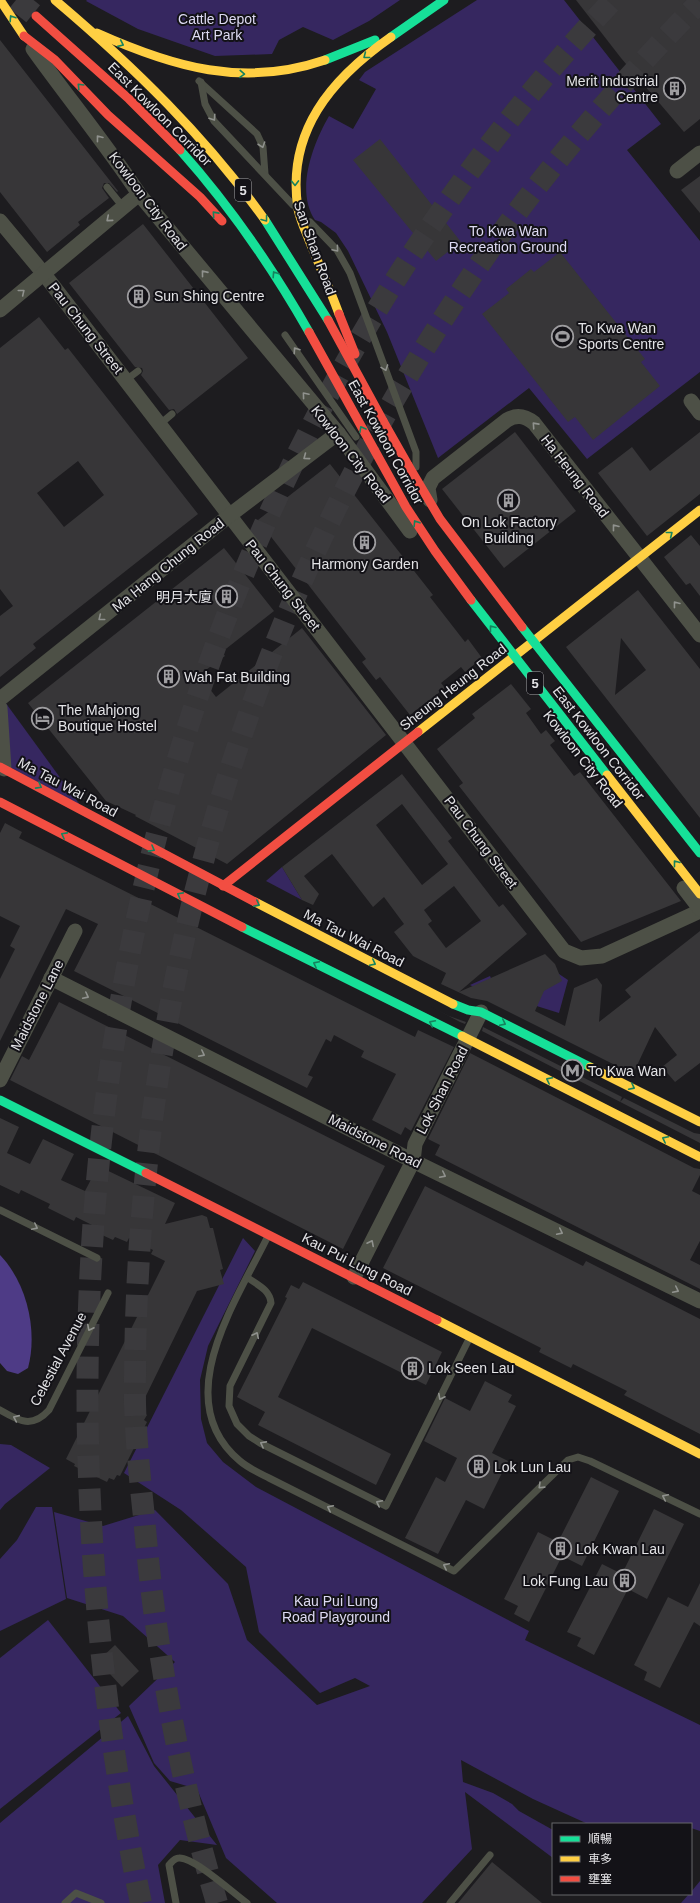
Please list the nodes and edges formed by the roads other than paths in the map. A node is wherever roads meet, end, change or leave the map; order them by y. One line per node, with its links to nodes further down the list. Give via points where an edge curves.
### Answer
1 (0, 0): 7 (main road, Kowloon City Road, one-way to 1)
2 (54, 0): 5 (main road, East Kowloon Corridor / 5, via 70,18)
3 (444, 0): 6 (main road, San Shan Road)
4 (36, 16): 22 (main road, East Kowloon Corridor / 5, one-way to 4, via 251,239 200,172 59,32)
5 (90, 30): 8 (main road, San Shan Road, one-way to 8, via 124,46); 29 (main road, East Kowloon Corridor / 5, one-way to 29, bridge, via 174,111 225,167 270,227 328,320)
6 (396, 32): 8 (main road, San Shan Road, one-way to 6, via 231,73 276,73 322,61); 16 (main road, San Shan Road, one-way to 16, via 352,67 336,83 314,114 295,171)
7 (24, 36): 14 (street, Kowloon City Road, one-way to 7, via 120,164 61,89); 18 (main road, one-way to 7, via 200,197 108,115 55,60)
8 (172, 63): 9 (lane)
9 (195, 78): 12 (lane, one-way to 12, via 214,121); 12 (lane, one-way to 12, via 257,134 264,150)
10 (700, 153): 11 (street)
11 (677, 171)
12 (266, 175): 16 (lane)
13 (107, 187): 15 (lane)
14 (139, 194): 15 (street); 31 (street, Kowloon City Road, one-way to 14)
15 (123, 207): 20 (street, one-way to 20)
16 (299, 211): 29 (main road, San Shan Road, bridge); 35 (lane, one-way to 35, via 337,250 350,273 416,452 416,467 410,484)
17 (0, 221): 20 (street, Pau Chung Street)
18 (228, 229)
19 (256, 265): 22 (main road)
20 (44, 274): 21 (street, one-way to 20); 25 (street, Pau Chung Street)
21 (0, 310)
22 (309, 332): 50 (main road, East Kowloon Corridor / 5, one-way to 22, bridge, via 434,551 402,500)
23 (285, 335): 32 (lane, one-way to 23)
24 (138, 371): 25 (lane)
25 (126, 380): 30 (street, Pau Chung Street)
26 (691, 401): 27 (street)
27 (700, 413)
28 (172, 414): 30 (lane)
29 (383, 420): 48 (main road, East Kowloon Corridor / 5, bridge, via 429,501 455,540)
30 (160, 424): 37 (street, Pau Chung Street)
31 (338, 434): 34 (street, Kowloon City Road); 37 (street, Ma Hang Chung Road, one-way to 37)
32 (361, 445)
33 (367, 459): 34 (lane)
34 (373, 481): 35 (street, Kowloon City Road)
35 (389, 503): 41 (street, Kowloon City Road)
36 (700, 510): 38 (main road, Sheung Heung Road, one-way to 36)
37 (230, 515): 42 (street, Ma Hang Chung Road, one-way to 42); 44 (street, Pau Chung Street)
38 (639, 558): 39 (street, Ha Heung Road, one-way to 38); 40 (main road, Sheung Heung Road); 40 (street, Ha Heung Road, one-way to 40, via 534,423 525,417 507,420 433,478 428,488 432,503)
39 (700, 635)
40 (538, 638): 41 (main road, Sheung Heung Road); 47 (street)
41 (507, 662): 44 (main road, Sheung Heung Road); 51 (street, Kowloon City Road)
42 (0, 699)
43 (0, 708): 45 (street)
44 (405, 743): 49 (main road, Sheung Heung Road); 51 (street, Pau Chung Street, via 564,951 581,958 602,956)
45 (2, 771): 49 (main road, Ma Tau Wai Road, one-way to 49)
46 (0, 802): 55 (main road, one-way to 46, via 455,1034 214,913)
47 (700, 846)
48 (700, 853)
49 (223, 886): 54 (main road, Ma Tau Wai Road, one-way to 54, via 454,1006)
50 (700, 894)
51 (700, 910)
52 (75, 931): 53 (street, Maidstone Lane)
53 (51, 978): 56 (street, Maidstone Lane); 60 (street, Maidstone Road, one-way to 60)
54 (481, 1012): 55 (street, Lok Shan Road); 58 (main road, Ma Tau Wai Road, one-way to 58)
55 (468, 1038): 59 (main road, one-way to 55); 60 (street, Lok Shan Road, via 415,1144)
56 (0, 1080)
57 (0, 1100): 62 (main road, Kau Pui Lung Road)
58 (700, 1122)
59 (700, 1157)
60 (413, 1160): 64 (street, Lok Shan Road, one-way to 60); 67 (street, Maidstone Road, one-way to 67)
61 (0, 1210): 63 (lane, one-way to 63)
62 (269, 1235): 64 (main road, Kau Pui Lung Road); 65 (lane)
63 (96, 1258)
64 (354, 1277): 68 (main road, Kau Pui Lung Road)
65 (248, 1278): 68 (lane, one-way to 65, via 386,1506 260,1443 237,1424 229,1406 230,1386 271,1303 271,1297 264,1288); 71 (lane, one-way to 65, via 578,1457 568,1460 454,1571 269,1478 240,1461 220,1440 211,1419 208,1396 210,1367 217,1340)
66 (108, 1293): 69 (lane, Celestial Avenue, one-way to 69, via 44,1416 27,1422)
67 (700, 1301)
68 (470, 1337): 70 (main road, Kau Pui Lung Road)
69 (0, 1410)
70 (700, 1454)
71 (700, 1514)
72 (490, 1855): 77 (lane)
73 (65, 1903): 74 (lane, via 76,1893)
74 (101, 1903)
75 (176, 1903): 76 (lane, via 170,1865 175,1859 180,1858 198,1864)
76 (248, 1903)
77 (450, 1903)

